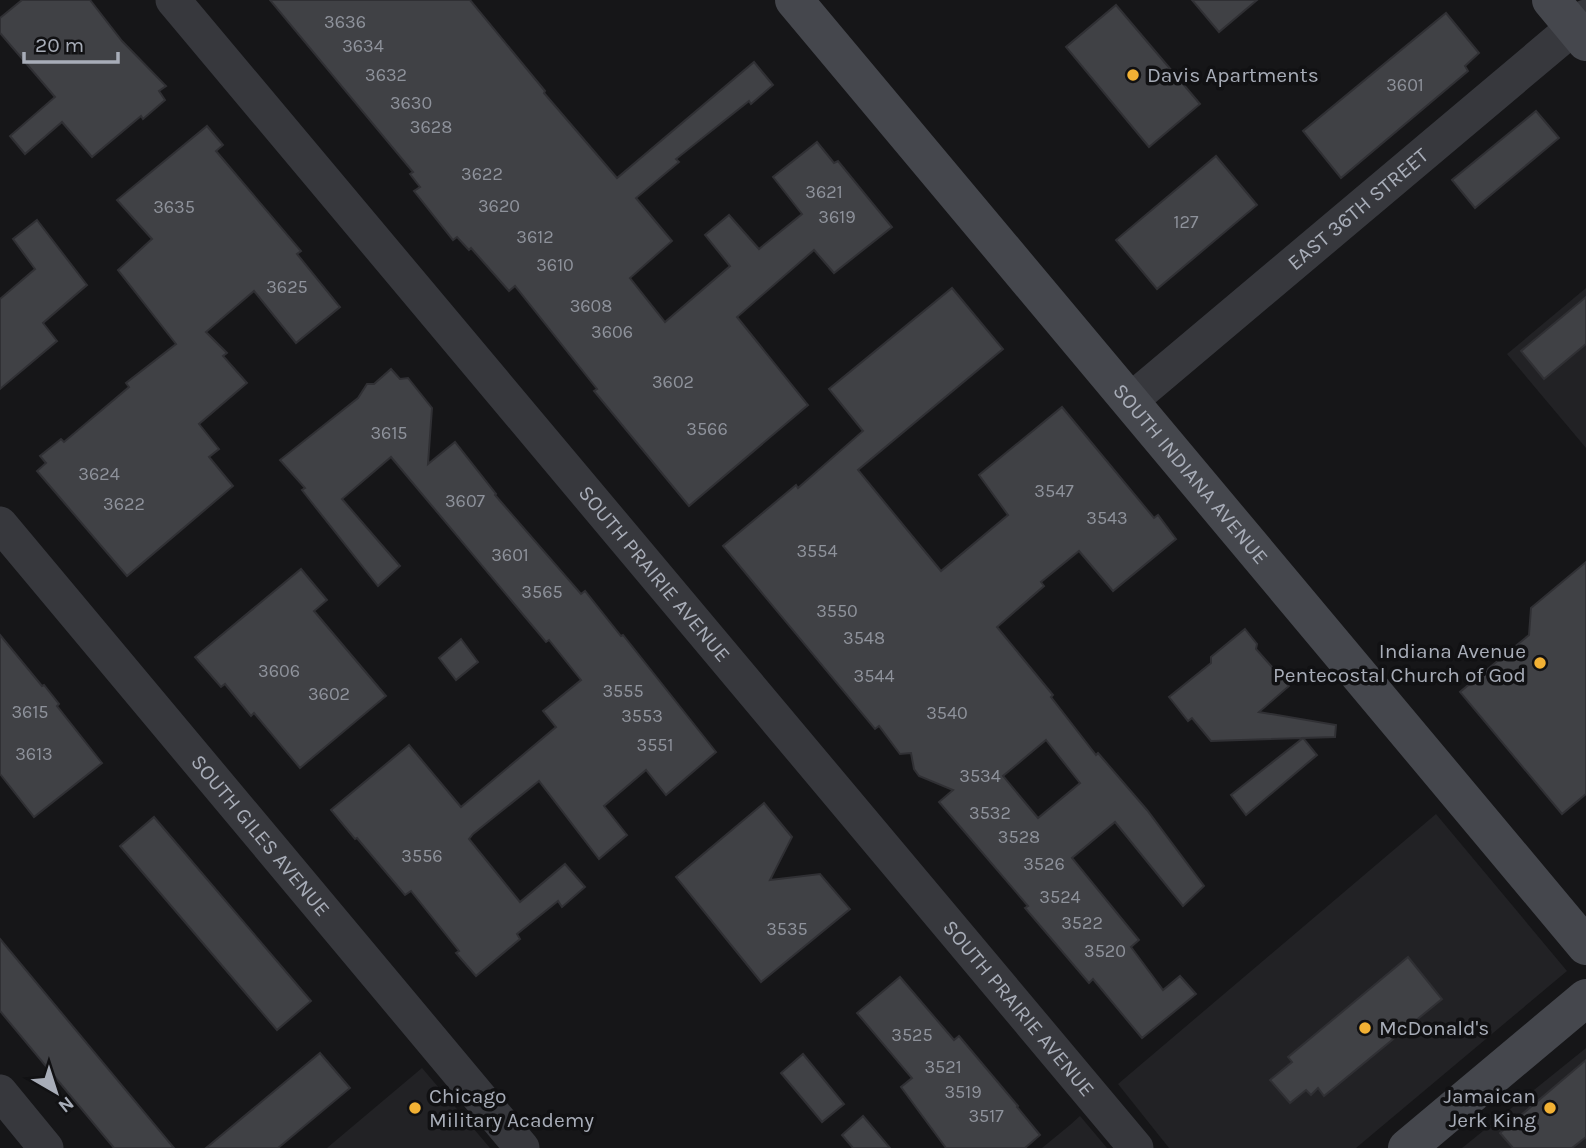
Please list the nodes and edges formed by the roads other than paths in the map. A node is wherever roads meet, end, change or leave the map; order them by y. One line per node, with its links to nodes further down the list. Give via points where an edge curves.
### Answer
1 (173, 0): 11 (street, SOUTH PRAIRIE AVENUE)
2 (794, 0): 4 (street, SOUTH INDIANA AVENUE)
3 (1574, 21): 4 (street, EAST 36TH STREET)
4 (1130, 401): 6 (street, SOUTH INDIANA AVENUE)
5 (0, 524): 10 (street, SOUTH GILES AVENUE)
6 (1586, 946)
7 (1586, 998): 12 (street)
8 (0, 1092): 9 (street)
9 (46, 1148)
10 (522, 1148)
11 (1136, 1148)
12 (1407, 1148)

